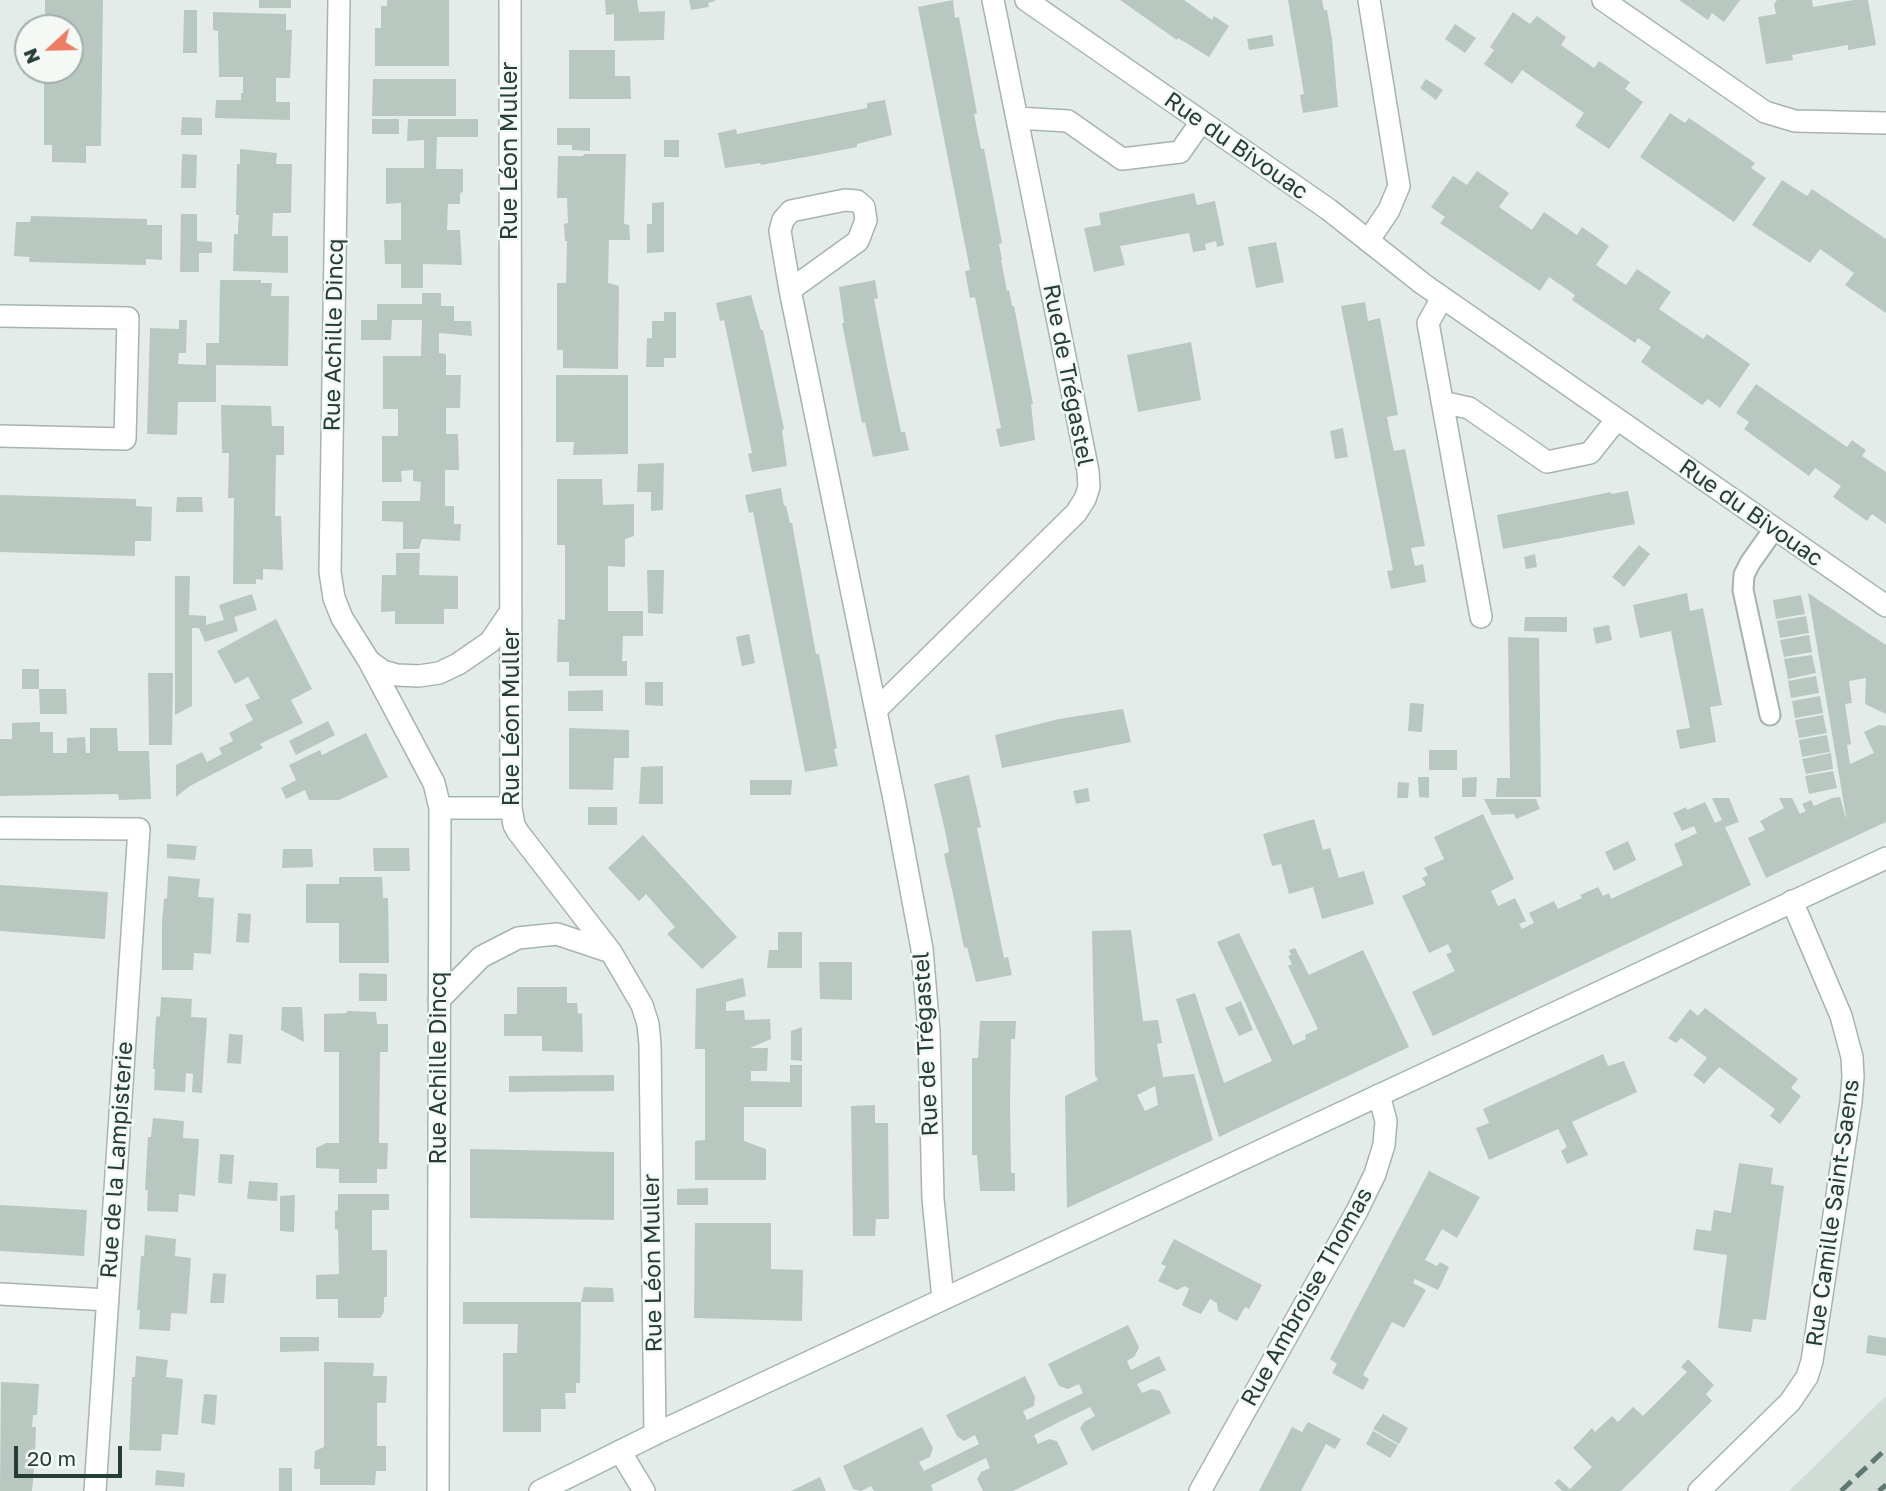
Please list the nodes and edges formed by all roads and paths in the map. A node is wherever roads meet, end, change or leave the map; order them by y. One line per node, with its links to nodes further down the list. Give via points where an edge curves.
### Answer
1 (339, 0): 21 (street, Rue Achille Dincq, via 330,572 342,618)
2 (510, 0): 19 (street, Rue Léon Muller)
3 (993, 0): 7 (street, Rue de Trégastel)
4 (1026, 0): 8 (street, Rue du Bivouac)
5 (1369, 0): 10 (street, via 1399,186)
6 (1603, 0): 9 (street, via 1765,112 1795,121)
7 (1017, 118): 8 (street, via 1068,121 1122,159 1180,152); 22 (street, Rue de Trégastel, via 1089,487 1076,513)
8 (1201, 122): 10 (street, Rue du Bivouac)
9 (1886, 123)
10 (1368, 241): 12 (street, Rue du Bivouac)
11 (790, 290): 11 (street, Rue de Trégastel, via 858,241 866,220 864,207 857,201 791,211 783,220 780,231); 22 (street, Rue de Trégastel)
12 (1442, 298): 14 (street, via 1428,323); 15 (street, Rue du Bivouac)
13 (0, 316): 16 (street, via 128,318 125,439)
14 (1442, 402): 15 (street, via 1469,408 1547,462 1590,453); 20 (street)
15 (1617, 419): 17 (street, Rue du Bivouac)
16 (0, 436)
17 (1774, 529): 18 (street, Rue du Bivouac); 23 (lane, via 1747,569 1743,590)
18 (1886, 606)
19 (512, 611): 21 (street, via 490,642 439,673 397,675); 25 (street, Rue Léon Muller)
20 (1481, 617)
21 (369, 661): 24 (street, Rue Achille Dincq, via 435,783)
22 (876, 710): 33 (street, Rue de Trégastel, via 922,949 933,1199)
23 (1770, 715)
24 (440, 808): 25 (street); 30 (street, Rue Achille Dincq)
25 (510, 808): 29 (street, Rue Léon Muller, via 518,832)
26 (0, 828): 34 (street, Rue de la Lampisterie, via 139,829)
27 (1886, 858): 28 (street)
28 (1792, 901): 31 (street); 42 (street, Rue Camille Saint-Saens, via 1841,1016 1853,1077 1812,1361 1790,1402)
29 (611, 952): 30 (street, via 557,934 518,938 481,957); 35 (street, Rue Léon Muller, via 642,1004 650,1044)
30 (439, 1000): 38 (street, Rue Achille Dincq)
31 (1379, 1095): 33 (street); 41 (street, Rue Ambroise Thomas, via 1386,1121 1375,1174)
32 (0, 1294): 34 (street)
33 (943, 1299): 35 (street)
34 (108, 1300): 37 (street, Rue de la Lampisterie)
35 (655, 1434): 36 (street)
36 (620, 1451): 39 (street); 40 (street)
37 (95, 1491)
38 (438, 1491)
39 (540, 1491)
40 (644, 1491)
41 (1200, 1491)
42 (1699, 1491)

